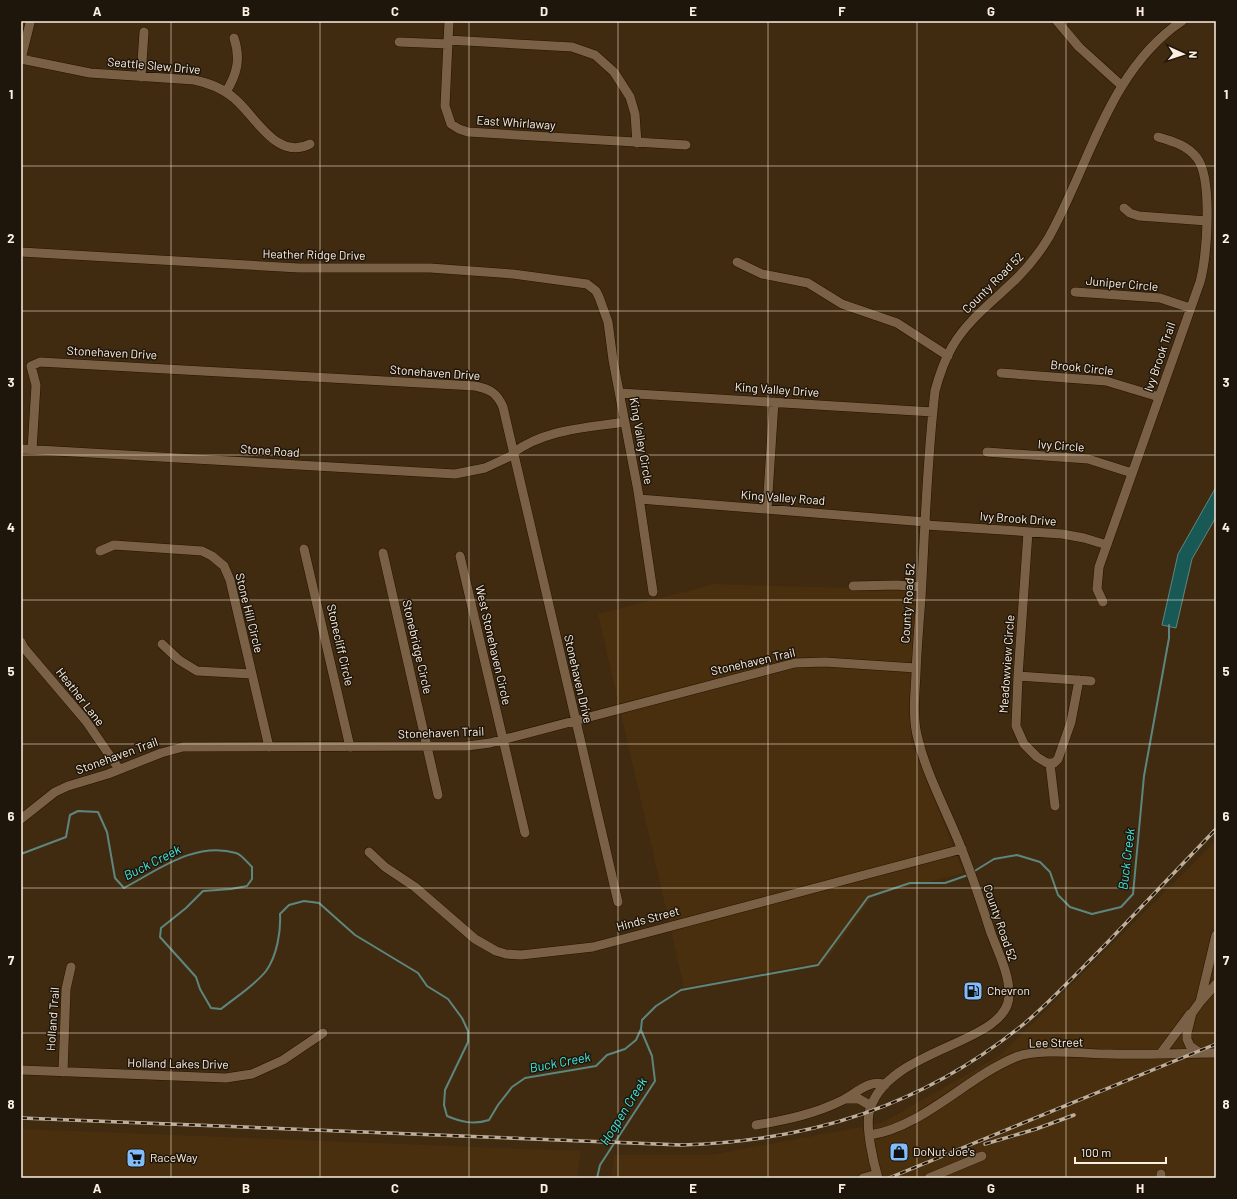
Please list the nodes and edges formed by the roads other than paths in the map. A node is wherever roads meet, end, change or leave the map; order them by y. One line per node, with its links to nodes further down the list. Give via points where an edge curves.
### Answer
1 (449, 21): 8 (street, East Whirlaway)
2 (1057, 21): 11 (street, via 1079,47)
3 (1182, 21): 11 (street, County Road 52, via 1150,48)
4 (30, 23): 9 (street)
5 (144, 32): 10 (street)
6 (234, 38): 12 (street, via 238,62 235,77)
7 (399, 42): 8 (street)
8 (448, 42): 14 (street, via 572,47 595,55 614,72 630,97 636,114); 14 (street, East Whirlaway, via 445,112 451,124 459,130 508,136)
9 (21, 59): 10 (street, Seattle Slew Drive, via 90,74)
10 (141, 77): 12 (street, Seattle Slew Drive, via 204,82)
11 (1122, 86): 24 (street, County Road 52, via 1049,237 1017,277 970,322)
12 (226, 92): 15 (street, Seattle Slew Drive, via 261,128 284,146 298,149)
13 (1158, 136): 18 (street, Ivy Brook Trail, via 1185,147 1200,163 1206,185)
14 (636, 142): 16 (street, East Whirlaway)
15 (310, 144)
16 (686, 145)
17 (1124, 208): 18 (street, via 1139,216)
18 (1207, 221): 23 (street, Ivy Brook Trail, via 1202,276)
19 (21, 252): 22 (street, Heather Ridge Drive, via 300,268 407,267 470,270 580,282 591,286)
20 (737, 262): 24 (street, via 762,274 808,283 842,304 897,323)
21 (1075, 292): 23 (street, Juniper Circle, via 1160,298)
22 (599, 297): 26 (street, King Valley Circle, via 608,322)
23 (1190, 308): 27 (street, Ivy Brook Trail)
24 (948, 356): 29 (street, County Road 52, via 935,390)
25 (1001, 373): 27 (street, Brook Circle, via 1106,381)
26 (620, 393): 28 (street, King Valley Drive); 30 (street, King Valley Circle)
27 (1159, 397): 35 (street, Ivy Brook Trail)
28 (774, 402): 29 (street, King Valley Drive); 37 (street)
29 (933, 412): 38 (street, County Road 52)
30 (625, 422): 34 (street, Stone Road, via 560,431 533,441); 36 (street, King Valley Circle)
31 (21, 449): 32 (street, Stone Road)
32 (32, 450): 34 (street, Stone Road, via 455,474 486,468); 34 (street, Stonehaven Drive, via 36,385 31,366 44,362 480,387 491,391 499,398)
33 (987, 452): 35 (street, Ivy Circle, via 1088,460)
34 (513, 454): 56 (street, Stonehaven Drive)
35 (1132, 473): 40 (street, Ivy Brook Trail)
36 (639, 499): 37 (street, King Valley Road); 47 (street, King Valley Circle)
37 (767, 509): 38 (street, King Valley Road)
38 (926, 524): 39 (street, Ivy Brook Drive); 46 (street, County Road 52)
39 (1028, 532): 40 (street, Ivy Brook Drive, via 1075,536); 53 (street, Meadowview Circle)
40 (1106, 545): 48 (street, Ivy Brook Trail, via 1097,579 1098,592)
41 (304, 549): 60 (street, Stonecliff Circle)
42 (100, 551): 52 (street, Stone Hill Circle, via 114,545 186,549 202,551 218,560 224,566 230,580)
43 (383, 554): 58 (street, Stonebridge Circle)
44 (460, 556): 57 (street, West Stonehaven Circle)
45 (853, 586): 46 (street)
46 (921, 587): 51 (street, County Road 52)
47 (653, 592)
48 (1103, 602)
49 (162, 644): 52 (street, via 179,660 197,671)
50 (22, 647): 62 (street, Heather Lane, via 86,721)
51 (916, 668): 56 (street, Stonehaven Trail, via 825,662 795,663); 67 (street, County Road 52, via 914,711 917,737 927,769)
52 (252, 674): 59 (street, Stone Hill Circle)
53 (1018, 676): 54 (street); 61 (street, Meadowview Circle, via 1016,718 1019,736 1029,751)
54 (1079, 680): 55 (street); 61 (street, via 1067,735 1058,759)
55 (1091, 681)
56 (576, 721): 57 (street, Stonehaven Trail); 69 (street, Stonehaven Drive)
57 (503, 740): 58 (street, Stonehaven Trail, via 479,745); 66 (street, West Stonehaven Circle)
58 (426, 746): 60 (street, Stonehaven Trail); 63 (street, Stonebridge Circle)
59 (269, 747): 60 (street, Stonehaven Trail); 62 (street, Stonehaven Trail, via 184,747)
60 (350, 747)
61 (1050, 764): 64 (street)
62 (118, 769): 65 (street, Stonehaven Trail, via 55,792)
63 (438, 796)
64 (1055, 806)
65 (23, 814)
66 (525, 833)
67 (962, 849): 68 (street, Hinds Street, via 593,947 512,955 496,951 475,939 415,887 385,867); 80 (street, County Road 52, via 1008,984 1006,1008 992,1024 912,1064 895,1074)
68 (369, 852)
69 (618, 902)
70 (1216, 936): 73 (street)
71 (71, 967): 79 (street, Holland Trail, via 66,989)
72 (1216, 984): 73 (street)
73 (1200, 1002): 75 (street); 76 (street, via 1192,1013 1186,1033 1190,1046)
74 (323, 1033): 79 (street, Holland Lakes Drive, via 283,1060 252,1074 233,1077)
75 (1161, 1053): 76 (street, Lee Street); 84 (street, Lee Street, via 1022,1055 991,1070 912,1120 888,1131)
76 (1200, 1053): 77 (street, Lee Street)
77 (1216, 1053)
78 (21, 1070): 79 (street, Holland Lakes Drive)
79 (63, 1072)
80 (885, 1084): 81 (street, via 873,1084); 82 (street, County Road 52)
81 (843, 1100): 82 (street, via 859,1099); 83 (street, via 796,1117)
82 (871, 1106): 84 (street, County Road 52, via 868,1120)
83 (756, 1125)
84 (870, 1135): 86 (street, County Road 52)
85 (982, 1156): 88 (street)
86 (877, 1176): 87 (street)
87 (863, 1178)
88 (929, 1178)

